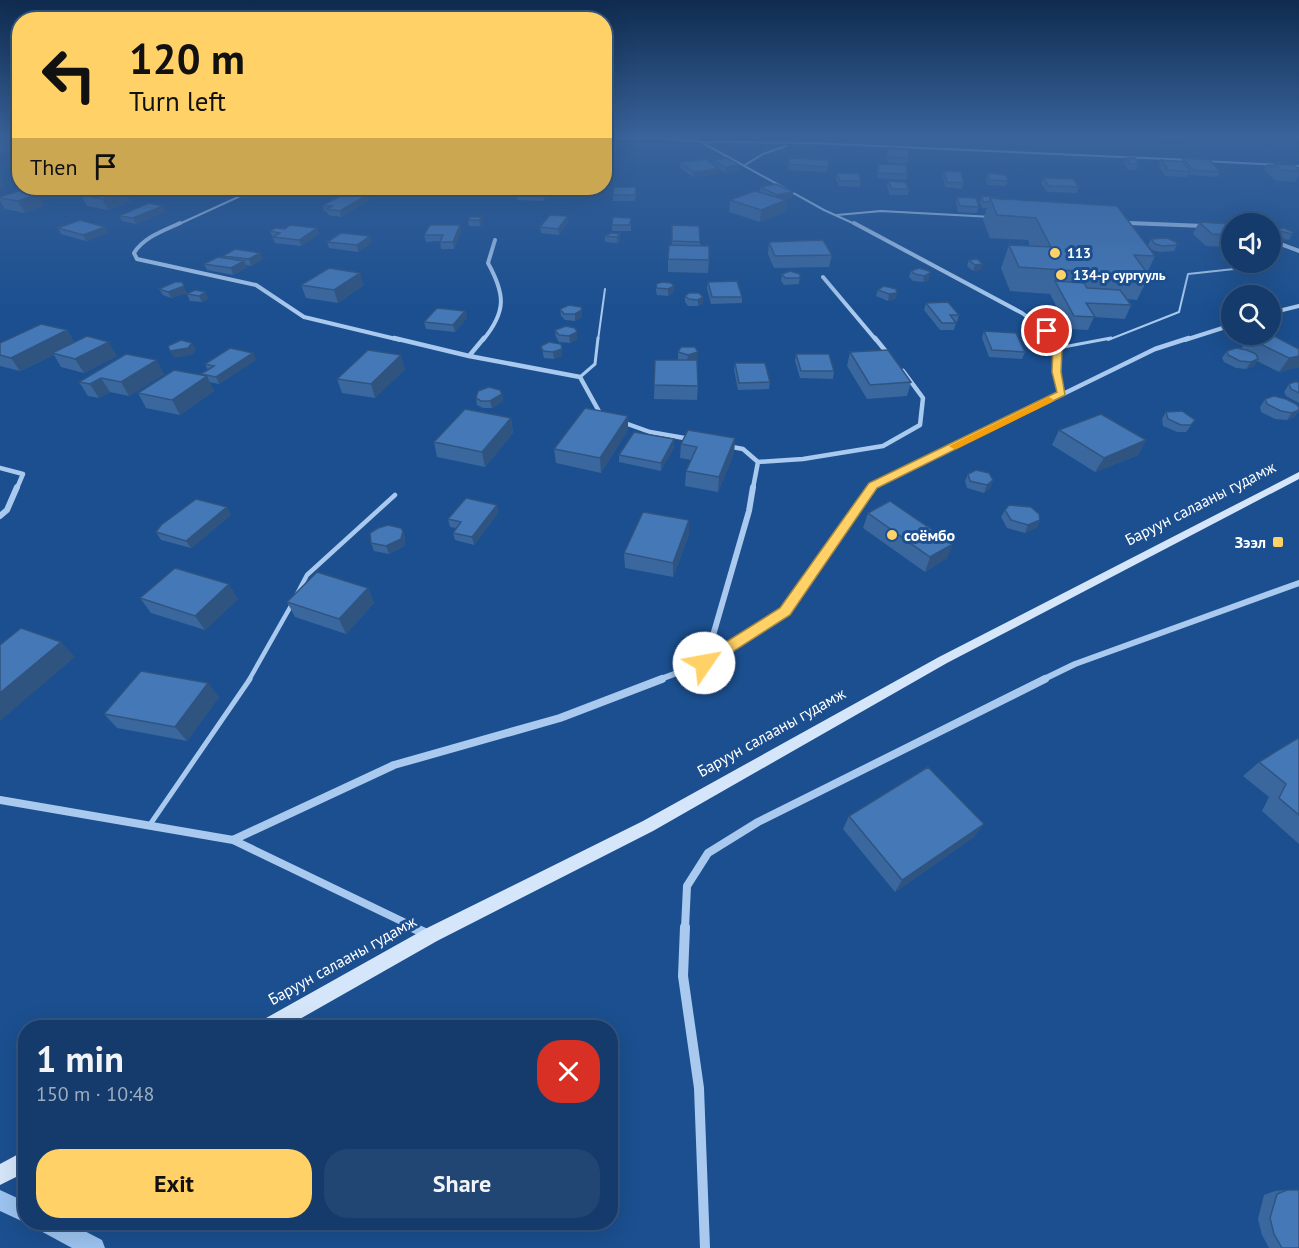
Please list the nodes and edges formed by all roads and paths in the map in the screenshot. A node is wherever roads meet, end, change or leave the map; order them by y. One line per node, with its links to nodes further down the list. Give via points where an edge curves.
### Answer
1 (796, 193): 3 (street)
2 (243, 195): 17 (street, via 150,237 134,253 137,259 255,285 304,317)
3 (836, 215): 4 (street, via 881,211); 16 (street, via 874,231 1022,313 1047,331)
4 (993, 217)
5 (1122, 223): 6 (street)
6 (1212, 227)
7 (495, 240): 17 (street, via 488,263 501,283 497,324)
8 (1281, 244): 9 (street)
9 (1299, 251)
10 (1221, 270): 16 (lane, via 1188,274 1179,312 1107,340)
11 (823, 277): 24 (street, via 923,398 920,425 883,446)
12 (605, 289): 18 (lane, via 595,364)
13 (1299, 306): 14 (street)
14 (1281, 310)
15 (1221, 329): 19 (street, via 1155,350)
16 (1058, 348): 19 (street, via 1056,372)
17 (469, 356): 18 (street)
18 (580, 376): 20 (street, via 600,415)
19 (1062, 393): 30 (street, via 873,486 785,612)
20 (610, 418)
21 (620, 422): 22 (street)
22 (701, 441)
23 (722, 445): 24 (street, via 743,449)
24 (758, 462): 30 (street, via 749,511)
25 (0, 468): 28 (street, via 23,474 7,510)
26 (1299, 475): 34 (main road, Баруун салааны гудамж, via 943,660 648,826)
27 (395, 495): 32 (lane, via 307,575 259,666)
28 (0, 516)
29 (1299, 583): 38 (street, via 1075,664 758,822 708,853 687,886 683,976 699,1088)
30 (704, 663): 33 (street, via 560,718 394,765)
31 (0, 800): 32 (street)
32 (149, 825): 33 (street)
33 (233, 840): 34 (street)
34 (430, 935): 35 (main road, Баруун салааны гудамж)
35 (279, 1020)
36 (18, 1165): 37 (main road)
37 (0, 1175)
38 (705, 1248)

